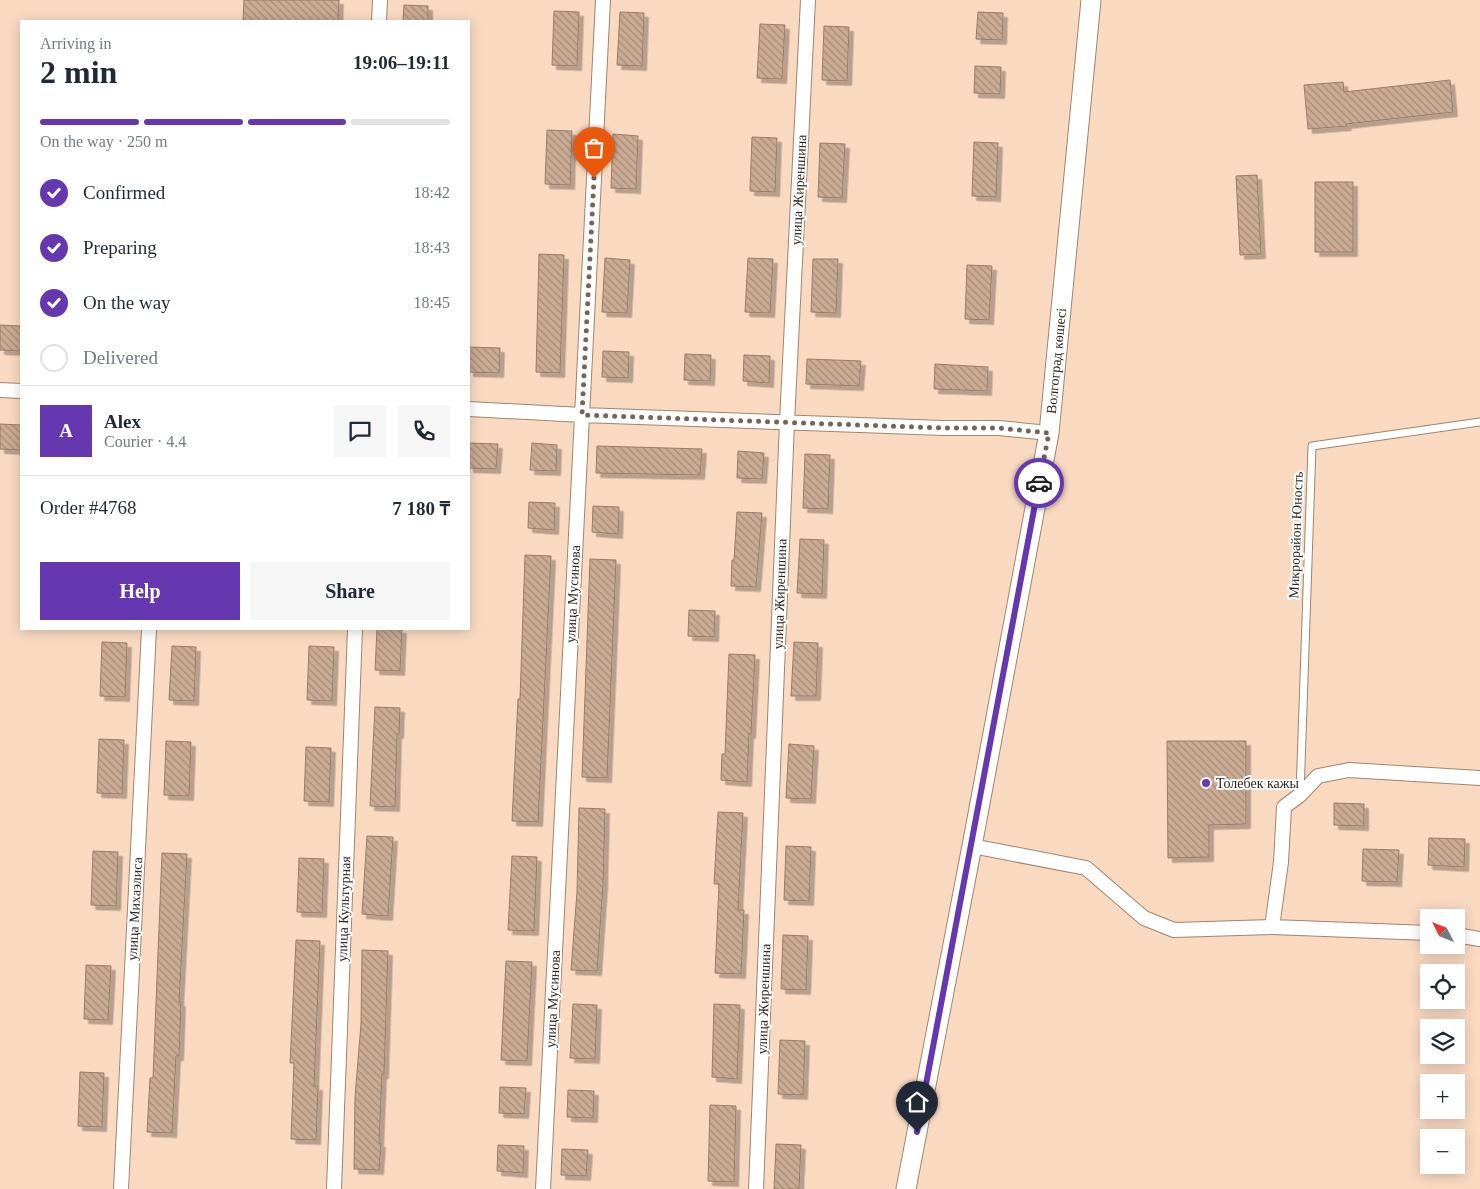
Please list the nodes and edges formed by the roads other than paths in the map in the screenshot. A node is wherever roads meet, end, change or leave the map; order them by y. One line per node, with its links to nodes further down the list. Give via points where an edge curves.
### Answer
1 (380, 0): 5 (street)
2 (603, 0): 9 (street, улица Мусинова)
3 (808, 0): 10 (street, улица Жиреншина)
4 (1091, 0): 12 (main road, Волгоград көшесі)
5 (379, 20)
6 (0, 390): 7 (street)
7 (20, 391)
8 (470, 409): 9 (street)
9 (582, 415): 10 (street); 24 (street, улица Мусинова)
10 (787, 422): 12 (street, via 999,428); 25 (street, улица Жиреншина)
11 (1480, 422): 16 (lane, Микрорайон Юность, via 1312,446)
12 (1049, 433): 17 (main road, Волгоград көшесі)
13 (149, 630): 22 (street, улица Михаэлиса)
14 (355, 630): 23 (street, улица Культурная)
15 (1480, 778): 16 (street, via 1349,770 1318,776)
16 (1300, 795): 18 (street, via 1284,807)
17 (972, 846): 18 (street, via 1086,868 1144,918 1174,930); 26 (main road, Волгоград көшесі)
18 (1272, 927): 19 (street)
19 (1420, 933)
20 (1465, 937): 21 (street)
21 (1480, 939)
22 (121, 1189)
23 (334, 1189)
24 (543, 1189)
25 (756, 1189)
26 (906, 1189)

